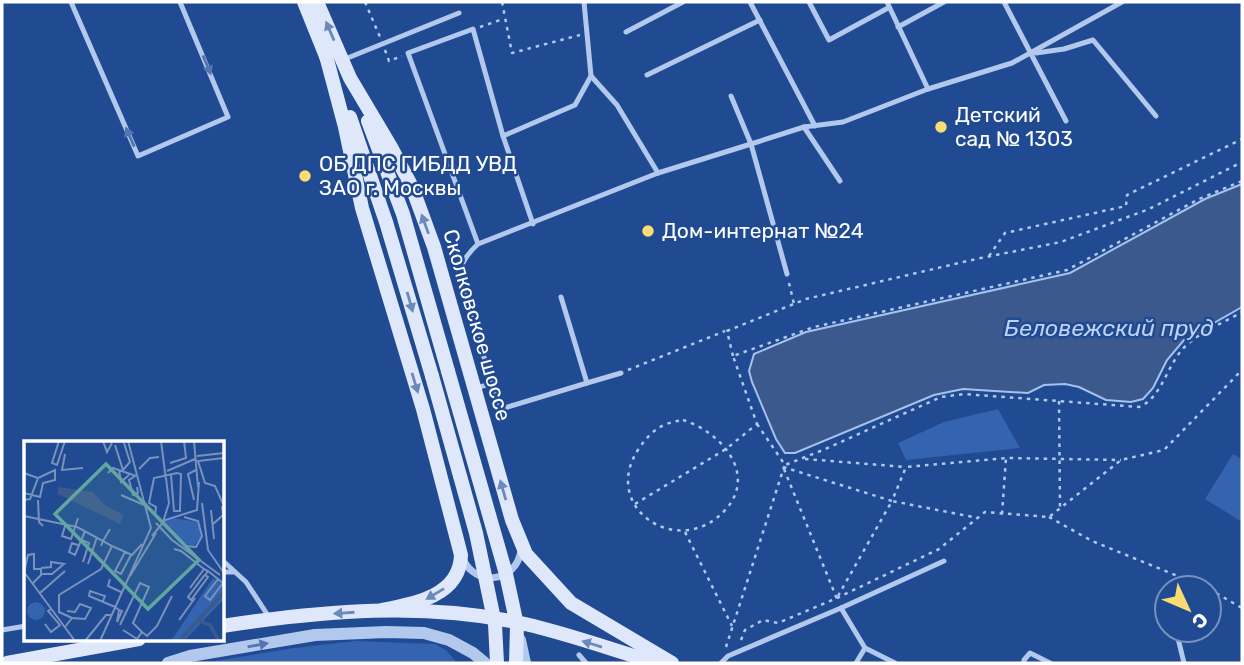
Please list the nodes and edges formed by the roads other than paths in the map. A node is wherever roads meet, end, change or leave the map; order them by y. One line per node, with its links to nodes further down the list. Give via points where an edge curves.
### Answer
1 (71, 2): 2 (lane, one-way to 1, via 228,117 138,156)
2 (180, 2)
3 (303, 2): 20 (main road)
4 (317, 2): 22 (main road, Сколковское шоссе, one-way to 4)
5 (584, 2): 24 (lane)
6 (683, 2): 19 (lane)
7 (762, 2): 13 (lane)
8 (809, 2): 14 (lane, via 828,40)
9 (944, 2): 18 (lane)
10 (1004, 2): 21 (lane)
11 (1103, 2): 15 (lane)
12 (1122, 2): 15 (lane)
13 (751, 4): 17 (lane)
14 (888, 5): 18 (lane)
15 (1107, 10): 21 (lane)
16 (459, 13): 22 (lane)
17 (760, 19): 23 (lane); 30 (lane)
18 (898, 27): 26 (lane)
19 (626, 32)
20 (325, 52): 45 (main road, one-way to 45, via 362,208 423,409); 64 (main road, one-way to 64, bridge, via 362,146 432,376 476,533 495,624)
21 (1031, 54): 26 (lane); 28 (lane, via 1093,40); 29 (lane)
22 (342, 60): 25 (main road, Сколковское шоссе)
23 (648, 75)
24 (591, 76): 32 (lane, via 575,105); 34 (lane, via 617,105)
25 (350, 78): 43 (main road, Сколковское шоссе, one-way to 25, via 412,187); 53 (main road, bridge, via 403,214)
26 (928, 89): 30 (lane, via 843,122)
27 (732, 96): 33 (lane)
28 (1156, 116)
29 (1066, 121)
30 (815, 126): 31 (lane)
31 (804, 127): 33 (lane); 35 (lane)
32 (503, 136): 36 (lane); 37 (lane, via 473,29 408,53)
33 (751, 144): 34 (lane); 38 (lane)
34 (658, 173): 36 (lane)
35 (840, 181)
36 (533, 224): 37 (lane)
37 (478, 244): 41 (lane, via 464,260 459,277)
38 (787, 274)
39 (561, 297): 42 (lane)
40 (621, 373): 42 (lane)
41 (492, 383): 42 (lane, via 501,409); 43 (lane)
42 (587, 383)
43 (474, 389): 44 (main road, Сколковское шоссе, one-way to 43)
44 (523, 547): 45 (street, via 518,562 498,578 477,575); 69 (main road, via 571,603)
45 (461, 555): 51 (main road, one-way to 51, via 450,584 437,594)
46 (944, 561): 50 (lane)
47 (224, 562): 49 (lane)
48 (224, 572): 49 (lane)
49 (235, 572): 52 (lane)
50 (841, 608): 59 (lane); 70 (lane)
51 (382, 610): 52 (main road, one-way to 52); 68 (main road, one-way to 51, via 524,624 462,614)
52 (271, 620): 55 (main road)
53 (517, 625): 65 (main road); 66 (street)
54 (24, 626): 56 (lane)
55 (224, 626)
56 (2, 630)
57 (134, 640): 61 (main road)
58 (1179, 644): 75 (lane)
59 (865, 648): 71 (lane); 72 (lane)
60 (579, 654): 67 (lane)
61 (7, 663)
62 (168, 663): 63 (street, one-way to 63, via 315,635 386,632 424,633 449,640)
63 (485, 663)
64 (497, 663)
65 (516, 663)
66 (526, 663)
67 (586, 663)
68 (657, 663)
69 (672, 663)
70 (721, 663)
71 (856, 663)
72 (895, 663)
73 (1024, 663): 74 (lane, via 1030,653)
74 (1050, 663)
75 (1184, 663)

